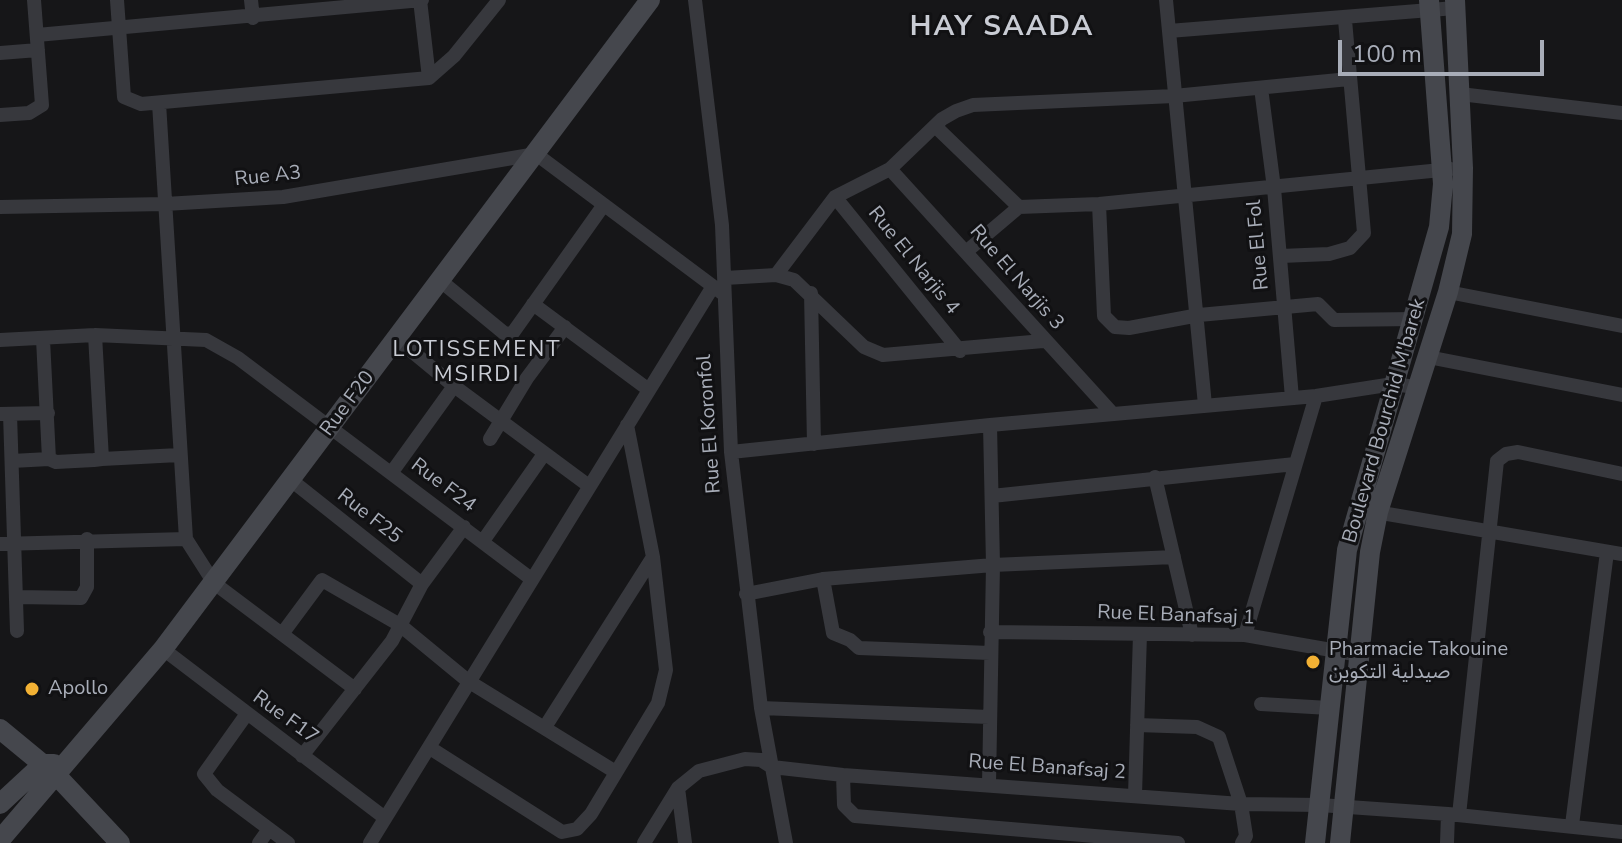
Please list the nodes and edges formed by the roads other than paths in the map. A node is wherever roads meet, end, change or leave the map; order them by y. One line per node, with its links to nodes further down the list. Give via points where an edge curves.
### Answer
1 (34, 0): 15 (street)
2 (117, 0): 13 (street)
3 (251, 0): 11 (street)
4 (499, 0): 17 (street)
5 (650, 0): 26 (main road, Rue F20)
6 (695, 0): 43 (street, Rue El Koronfol)
7 (1166, 0): 14 (street)
8 (421, 1): 11 (street); 17 (street)
9 (1455, 4): 10 (street); 20 (main road, Boulevard Bourchid M'barek)
10 (1430, 5): 12 (street); 29 (main road, Boulevard Bourchid M'barek)
11 (253, 18): 13 (street)
12 (1345, 20): 14 (street); 18 (street)
13 (121, 30): 15 (street); 22 (street, via 124,97 134,104)
14 (1169, 31): 21 (street)
15 (37, 42): 16 (street); 24 (street, via 39,108)
16 (0, 53)
17 (429, 78): 22 (street)
18 (1349, 79): 19 (street); 30 (street)
19 (1261, 88): 21 (street); 31 (street, Rue El Fol)
20 (1460, 94): 23 (street); 27 (main road, Boulevard Bourchid M'barek)
21 (1174, 96): 25 (street, via 973,105); 32 (street)
22 (159, 103): 34 (street)
23 (1622, 113)
24 (0, 115)
25 (936, 127): 28 (street); 38 (street)
26 (536, 154): 34 (street, Rue A3, via 283,197); 36 (street); 42 (main road, Rue F20)
27 (1463, 168): 29 (street); 44 (main road, Boulevard Bourchid M'barek, via 1462,234)
28 (890, 169): 33 (street); 39 (street, Rue El Narjis 3)
29 (1441, 170): 30 (street); 49 (main road, Boulevard Bourchid M'barek, via 1439,227)
30 (1361, 179): 31 (street); 40 (street, via 1364,233 1359,241 1329,254)
31 (1274, 188): 32 (street); 40 (street, Rue El Fol)
32 (1184, 196): 35 (street); 48 (street)
33 (835, 197): 41 (street); 58 (street, Rue El Narjis 4)
34 (165, 204): 37 (street, Rue A3); 53 (street)
35 (1099, 204): 38 (street); 48 (street, via 1107,321 1129,328)
36 (603, 206): 43 (street); 46 (street)
37 (0, 207)
38 (1019, 207): 39 (street)
39 (967, 251): 57 (street, Rue El Narjis 3)
40 (1281, 256): 47 (street, Rue El Fol)
41 (776, 275): 43 (street); 45 (street)
42 (442, 282): 46 (street, via 507,334); 55 (main road, Rue F20)
43 (720, 286): 63 (street); 77 (street, Rue El Koronfol)
44 (1448, 292): 50 (street); 59 (main road, Boulevard Bourchid M'barek)
45 (811, 293): 58 (street, via 872,353); 76 (street)
46 (533, 304): 51 (street)
47 (1284, 309): 48 (street); 49 (street, via 1318,304 1328,318 1340,321); 66 (street, Rue El Fol)
48 (1199, 315): 67 (street)
49 (1415, 319): 60 (main road, Boulevard Bourchid M'barek)
50 (1622, 326)
51 (565, 327): 63 (street); 71 (street)
52 (95, 335): 53 (street, Rue F24); 54 (street, Rue F24); 81 (street)
53 (174, 336): 74 (street, Rue F24, via 224,348); 79 (street)
54 (43, 339): 56 (street, Rue F24); 68 (street)
55 (397, 339): 61 (street); 74 (main road, Rue F20)
56 (0, 340)
57 (1043, 341): 58 (street); 69 (street, Rue El Narjis 3)
58 (960, 351)
59 (1428, 357): 62 (main road, Boulevard Bourchid M'barek); 64 (street)
60 (1393, 384): 62 (street); 65 (street); 90 (main road, Boulevard Bourchid M'barek)
61 (454, 386): 71 (street); 84 (street)
62 (1416, 387): 91 (main road, Boulevard Bourchid M'barek)
63 (649, 390): 72 (street)
64 (1622, 395)
65 (1316, 396): 66 (street); 83 (street)
66 (1292, 398): 67 (street)
67 (1205, 405): 69 (street)
68 (48, 413): 70 (street); 80 (street)
69 (1112, 413): 73 (street)
70 (5, 414): 82 (street)
71 (500, 420): 75 (street); 78 (street)
72 (627, 425): 88 (street); 99 (street)
73 (990, 425): 76 (street); 89 (street)
74 (331, 427): 84 (street, Rue F24); 87 (main road, Rue F20)
75 (490, 439)
76 (814, 444): 77 (street)
77 (731, 452): 106 (street, Rue El Koronfol)
78 (544, 454): 88 (street); 96 (street)
79 (179, 455): 81 (street); 95 (street)
80 (49, 459): 81 (street); 82 (street)
81 (102, 459)
82 (12, 461): 97 (street)
83 (1295, 464): 86 (street); 114 (street)
84 (392, 472): 92 (street, Rue F24)
85 (1622, 474): 93 (street, via 1518,452 1506,454 1495,466)
86 (1155, 477): 89 (street); 100 (street)
87 (291, 480): 104 (main road, Rue F20); 105 (street, Rue F25)
88 (589, 486): 102 (street)
89 (992, 496): 101 (street)
90 (1357, 508): 91 (street); 116 (main road, Boulevard Bourchid M'barek)
91 (1378, 512): 93 (street); 118 (main road, Boulevard Bourchid M'barek, via 1364,582)
92 (464, 527): 96 (street, Rue F24); 105 (street)
93 (1492, 530): 98 (street); 142 (street)
94 (87, 539): 95 (street); 97 (street); 107 (street, via 87,587 81,598)
95 (186, 539): 104 (street)
96 (483, 541): 102 (street, Rue F24)
97 (8, 544): 107 (street)
98 (1614, 553): 144 (street)
99 (653, 557): 127 (street); 133 (street, via 665,650 664,686)
100 (1174, 557): 101 (street); 113 (street)
101 (993, 565): 103 (street); 110 (street)
102 (530, 578): 119 (street)
103 (823, 579): 106 (street); 117 (street, via 833,633 859,648)
104 (214, 583): 111 (street); 115 (main road, Rue F20)
105 (422, 584): 108 (street)
106 (746, 594): 122 (street, Rue El Koronfol)
107 (16, 597): 109 (street)
108 (400, 625): 111 (street, via 322,580); 119 (street); 120 (street)
109 (17, 631)
110 (990, 632): 112 (street, Rue El Banafsaj 1); 117 (street)
111 (282, 634): 120 (street)
112 (1140, 634): 113 (street, Rue El Banafsaj 1); 126 (street)
113 (1192, 635): 114 (street, Rue El Banafsaj 1)
114 (1245, 635): 116 (street, Rue El Banafsaj 1)
115 (163, 649): 124 (street, Rue F17); 132 (main road, Rue F20)
116 (1335, 651): 118 (street, Rue El Banafsaj 1); 123 (main road, Boulevard Bourchid M'barek)
117 (990, 653): 125 (street)
118 (1360, 655): 141 (main road, Boulevard Bourchid M'barek)
119 (468, 681): 127 (street); 129 (street)
120 (355, 689): 130 (street)
121 (1261, 704): 123 (street)
122 (761, 708): 125 (street); 131 (street, Rue El Koronfol)
123 (1329, 708): 140 (main road, Boulevard Bourchid M'barek)
124 (246, 715): 130 (street, Rue F17); 145 (street, via 204,774)
125 (989, 717): 135 (street)
126 (1137, 725): 137 (street); 139 (street, via 1211,731 1219,737)
127 (545, 727): 133 (street)
128 (0, 729): 132 (main road)
129 (430, 748): 133 (street, via 562,832 582,825); 143 (street)
130 (302, 756): 143 (street, Rue F17)
131 (772, 767): 134 (street, Rue El Banafsaj 2); 136 (street, Rue El Banafsaj 2, via 745,759 718,765 699,771); 155 (street, Rue El Koronfol)
132 (55, 768): 138 (main road); 148 (main road); 149 (main road)
133 (614, 771)
134 (843, 775): 135 (street, Rue El Banafsaj 2); 156 (street, via 848,814 863,818)
135 (989, 784): 137 (street, Rue El Banafsaj 2)
136 (678, 788): 153 (street); 154 (street)
137 (1135, 795): 139 (street, Rue El Banafsaj 2)
138 (0, 804)
139 (1241, 804): 140 (street, Rue El Banafsaj 2); 157 (street, via 1246,836)
140 (1320, 805): 141 (street, Rue El Banafsaj 2); 158 (main road, Boulevard Bourchid M'barek)
141 (1344, 809): 142 (street, Rue El Banafsaj 2); 159 (main road, Boulevard Bourchid M'barek)
142 (1454, 814): 144 (street, Rue El Banafsaj 2); 160 (street)
143 (385, 818): 152 (street)
144 (1572, 825): 147 (street, Rue El Banafsaj 2)
145 (269, 829): 150 (street); 151 (street)
146 (1619, 835): 147 (street, Rue El Banafsaj 2)
147 (1597, 836)
148 (0, 840)
149 (120, 843)
150 (259, 843)
151 (288, 843)
152 (370, 843)
153 (644, 843)
154 (685, 843)
155 (786, 843)
156 (1178, 843)
157 (1242, 843)
158 (1315, 843)
159 (1340, 843)
160 (1447, 843)

